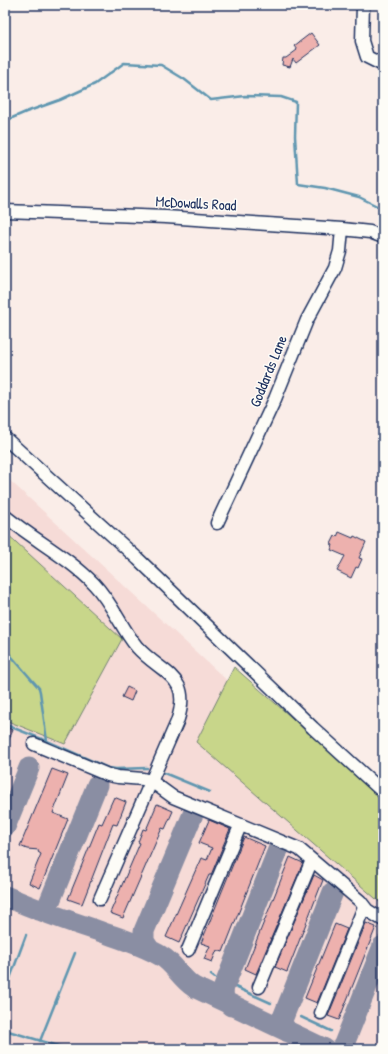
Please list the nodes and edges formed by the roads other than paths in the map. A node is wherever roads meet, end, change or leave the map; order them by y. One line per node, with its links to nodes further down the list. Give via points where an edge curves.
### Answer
1 (363, 5): 2 (street, via 362,41 367,57)
2 (383, 65)
3 (5, 211): 4 (street, McDowalls Road, via 166,217)
4 (342, 229): 5 (street, McDowalls Road, via 370,232); 8 (street, Goddards Lane, via 335,268 307,320 272,406)
5 (383, 237)
6 (5, 438): 11 (street, via 138,559)
7 (5, 516): 10 (street, via 62,557 94,584 111,605 136,646 169,673 178,684 182,697 180,712)
8 (217, 523)
9 (34, 744): 10 (street, via 108,775)
10 (151, 780): 12 (street, via 173,797); 14 (street)
11 (383, 792)
12 (240, 826): 13 (street, via 294,847); 17 (street)
13 (312, 860): 15 (street); 18 (street)
14 (100, 899)
15 (364, 907): 16 (street); 19 (street)
16 (383, 920)
17 (188, 950)
18 (259, 987)
19 (321, 1013)

